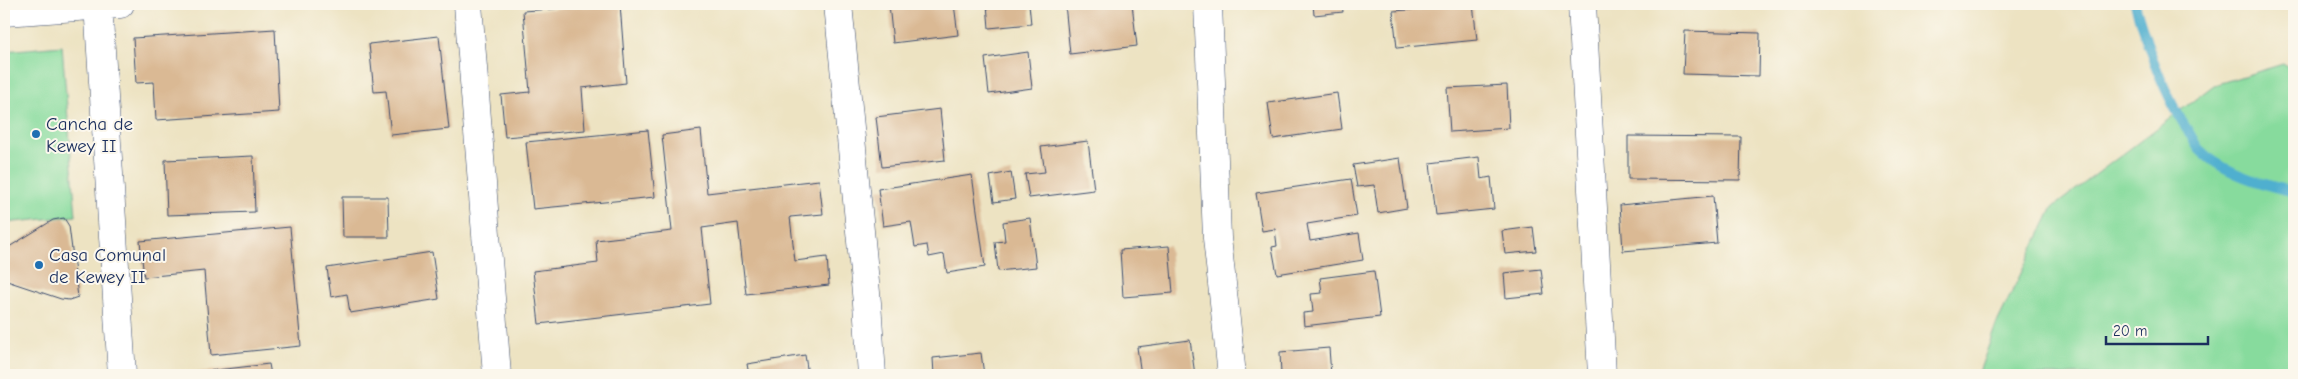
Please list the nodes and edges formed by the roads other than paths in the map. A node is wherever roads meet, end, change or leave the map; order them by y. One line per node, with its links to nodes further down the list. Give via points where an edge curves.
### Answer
1 (106, 4): 6 (street); 7 (street)
2 (468, 4): 8 (street)
3 (838, 4): 9 (street, via 868,303)
4 (1208, 4): 10 (street, via 1217,238)
5 (1582, 4): 11 (street)
6 (4, 12)
7 (122, 375)
8 (496, 375)
9 (872, 375)
10 (1232, 375)
11 (1602, 375)

